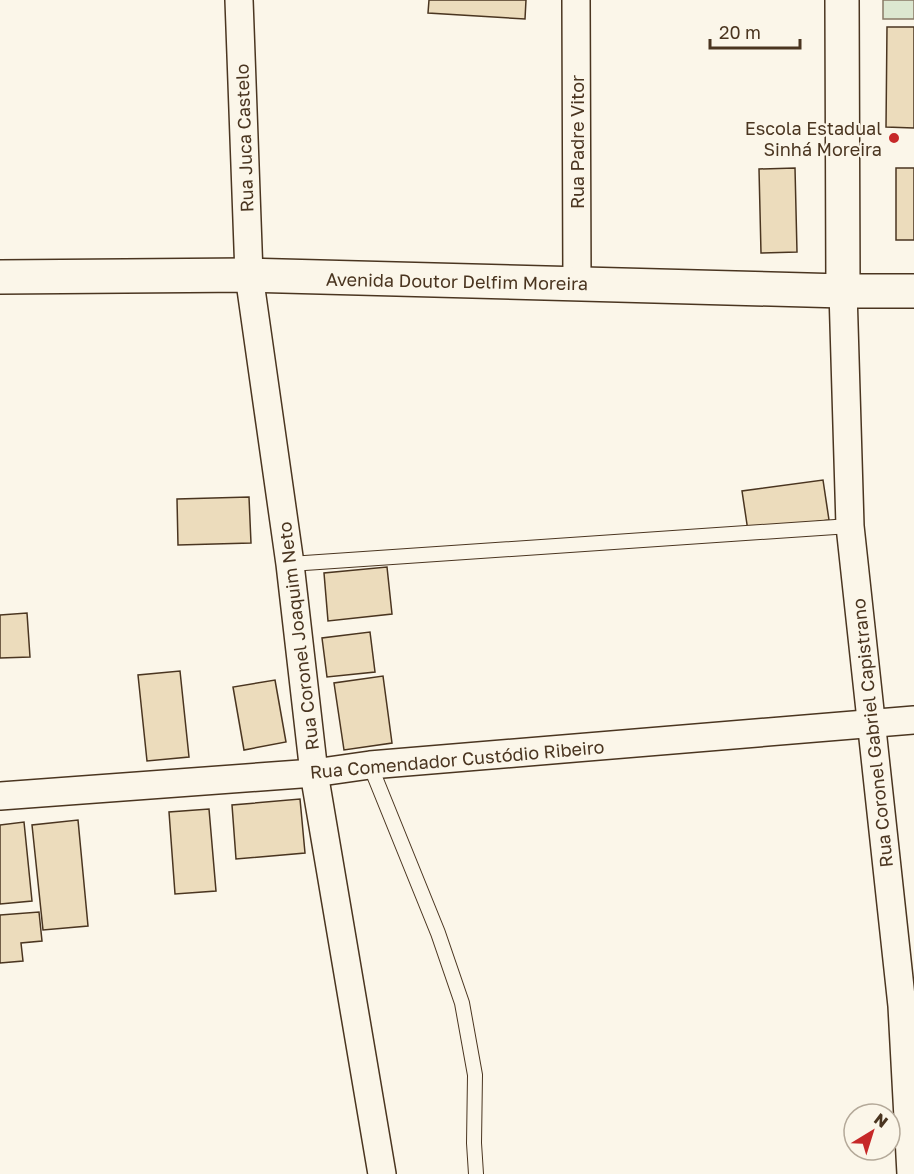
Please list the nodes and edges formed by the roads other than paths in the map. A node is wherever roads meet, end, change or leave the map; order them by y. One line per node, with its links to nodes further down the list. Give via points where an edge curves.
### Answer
1 (239, 0): 4 (street, Rua Juca Castelo)
2 (576, 0): 6 (street, Rua Padre Vitor)
3 (842, 0): 7 (main road)
4 (249, 276): 5 (main road, Avenida Doutor Delfim Moreira); 6 (main road, Avenida Doutor Delfim Moreira); 10 (street, Rua Coronel Joaquim Neto)
5 (0, 277)
6 (578, 284): 7 (main road, Avenida Doutor Delfim Moreira)
7 (843, 291): 8 (main road, Avenida Doutor Delfim Moreira); 9 (street, Rua Coronel Gabriel Capistrano)
8 (914, 291)
9 (850, 526): 10 (lane); 12 (street, Rua Coronel Gabriel Capistrano)
10 (290, 564): 14 (street, Rua Coronel Joaquim Neto)
11 (914, 720): 12 (street, Rua Comendador Custódio Ribeiro)
12 (870, 723): 13 (street, Rua Comendador Custódio Ribeiro); 18 (street, Rua Coronel Gabriel Capistrano, via 902,1006)
13 (370, 765): 14 (street, Rua Comendador Custódio Ribeiro); 17 (lane, via 462,1003 475,1075)
14 (314, 773): 15 (street, Rua Comendador Custódio Ribeiro); 16 (street, Rua Coronel Joaquim Neto)
15 (0, 796)
16 (382, 1174)
17 (476, 1174)
18 (911, 1174)

